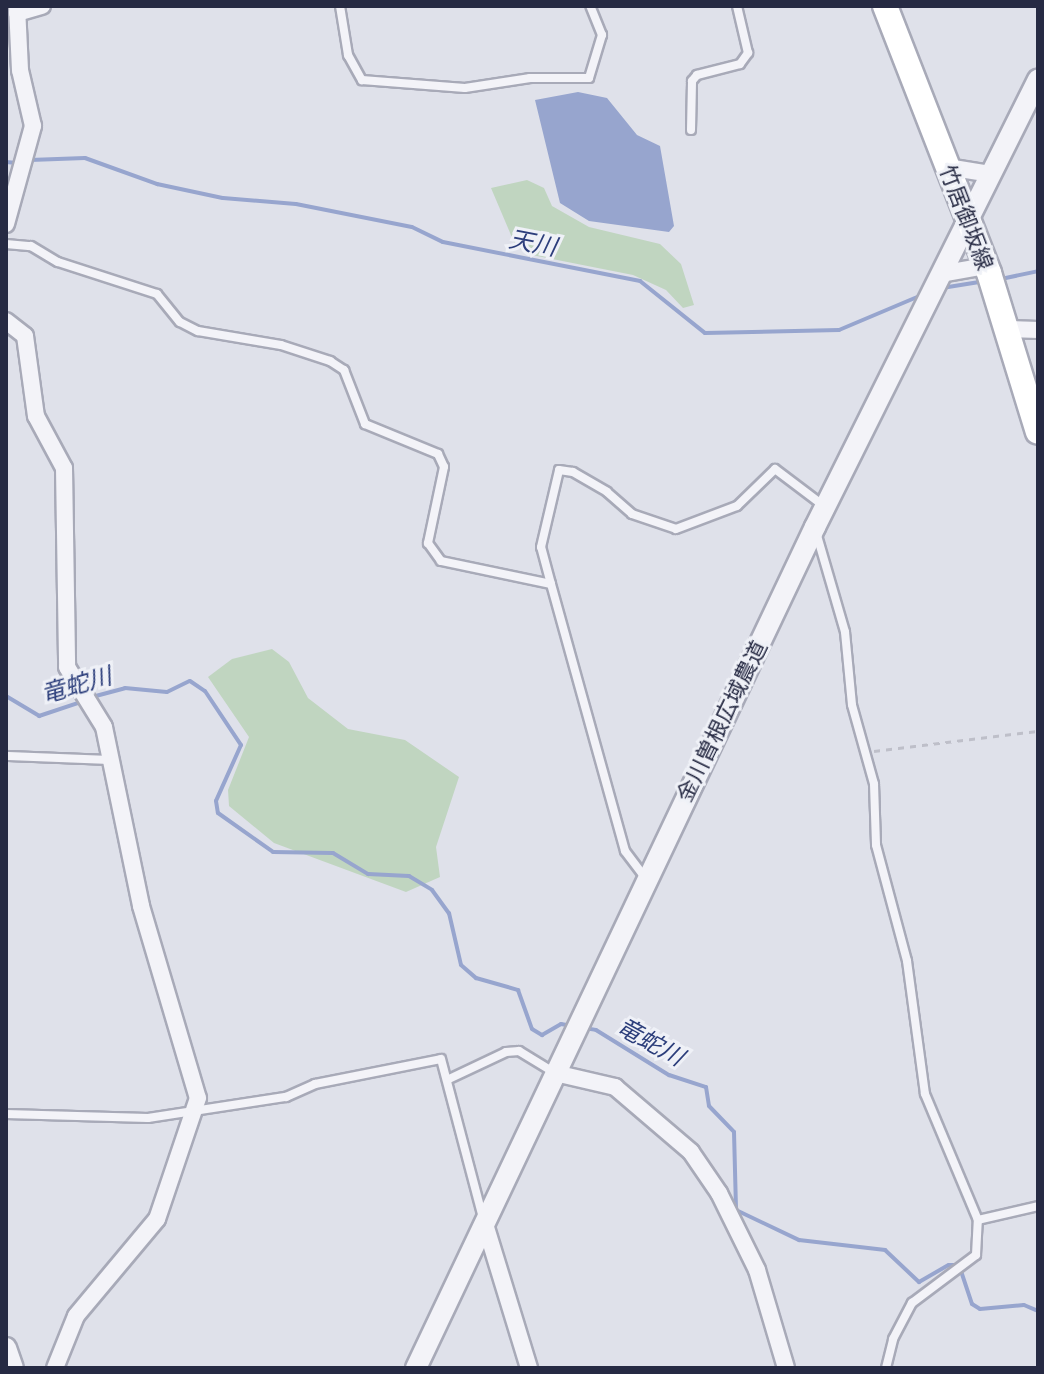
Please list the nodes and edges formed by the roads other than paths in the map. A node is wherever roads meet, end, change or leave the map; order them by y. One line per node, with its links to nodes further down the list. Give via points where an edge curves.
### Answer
1 (42, 6): 6 (street)
2 (340, 6): 3 (lane, via 348,55 362,80 465,88 530,78 589,78 602,35)
3 (590, 6)
4 (737, 6): 9 (lane, via 748,53 740,64 692,81)
5 (885, 6): 10 (main road, 竹居御坂線)
6 (17, 9): 7 (street)
7 (13, 70): 13 (street, via 33,126)
8 (1038, 80): 11 (street, 金川曽根広域農道)
9 (691, 130)
10 (947, 167): 11 (street); 12 (main road, 竹居御坂線)
11 (991, 174): 12 (street, 金川曽根広域農道)
12 (968, 220): 15 (street, 金川曽根広域農道); 16 (main road, 竹居御坂線)
13 (6, 224)
14 (6, 244): 23 (lane, via 31,246 58,262 157,294 180,322 198,331 281,345 344,370 365,424 438,454 444,467 428,543 441,561)
15 (937, 278): 16 (street); 21 (street, 金川曽根広域農道)
16 (991, 278): 18 (main road, 竹居御坂線)
17 (6, 321): 25 (street, via 25,336 36,416 64,468 67,667 104,727)
18 (1009, 329): 19 (street); 20 (main road, 竹居御坂線)
19 (1038, 330)
20 (1038, 432)
21 (825, 506): 22 (street, 金川曽根広域農道); 23 (lane, via 775,469 737,506 676,529 632,514 607,492 573,472 559,470 541,547)
22 (815, 527): 26 (street, 金川曽根広域農道); 32 (lane, via 845,632 852,705 874,784 876,845 907,961 925,1094)
23 (551, 584): 26 (lane, via 625,851)
24 (6, 756): 25 (lane)
25 (113, 761): 29 (street, via 141,906)
26 (646, 879): 27 (street, 金川曽根広域農道)
27 (555, 1073): 28 (lane, via 519,1051); 33 (street, 金川曽根広域農道); 39 (street, via 615,1087 691,1152 719,1193 757,1270)
28 (449, 1079): 29 (lane, via 441,1059 315,1084 286,1097); 33 (lane)
29 (197, 1107): 30 (lane, via 148,1118); 36 (street, via 157,1219 76,1316)
30 (6, 1114)
31 (1038, 1206): 32 (lane)
32 (978, 1220): 40 (lane, via 976,1255 912,1303 893,1339)
33 (485, 1224): 37 (street, 金川曽根広域農道); 38 (street)
34 (6, 1348): 35 (street)
35 (13, 1368)
36 (55, 1368)
37 (416, 1368)
38 (529, 1368)
39 (786, 1368)
40 (886, 1368)

